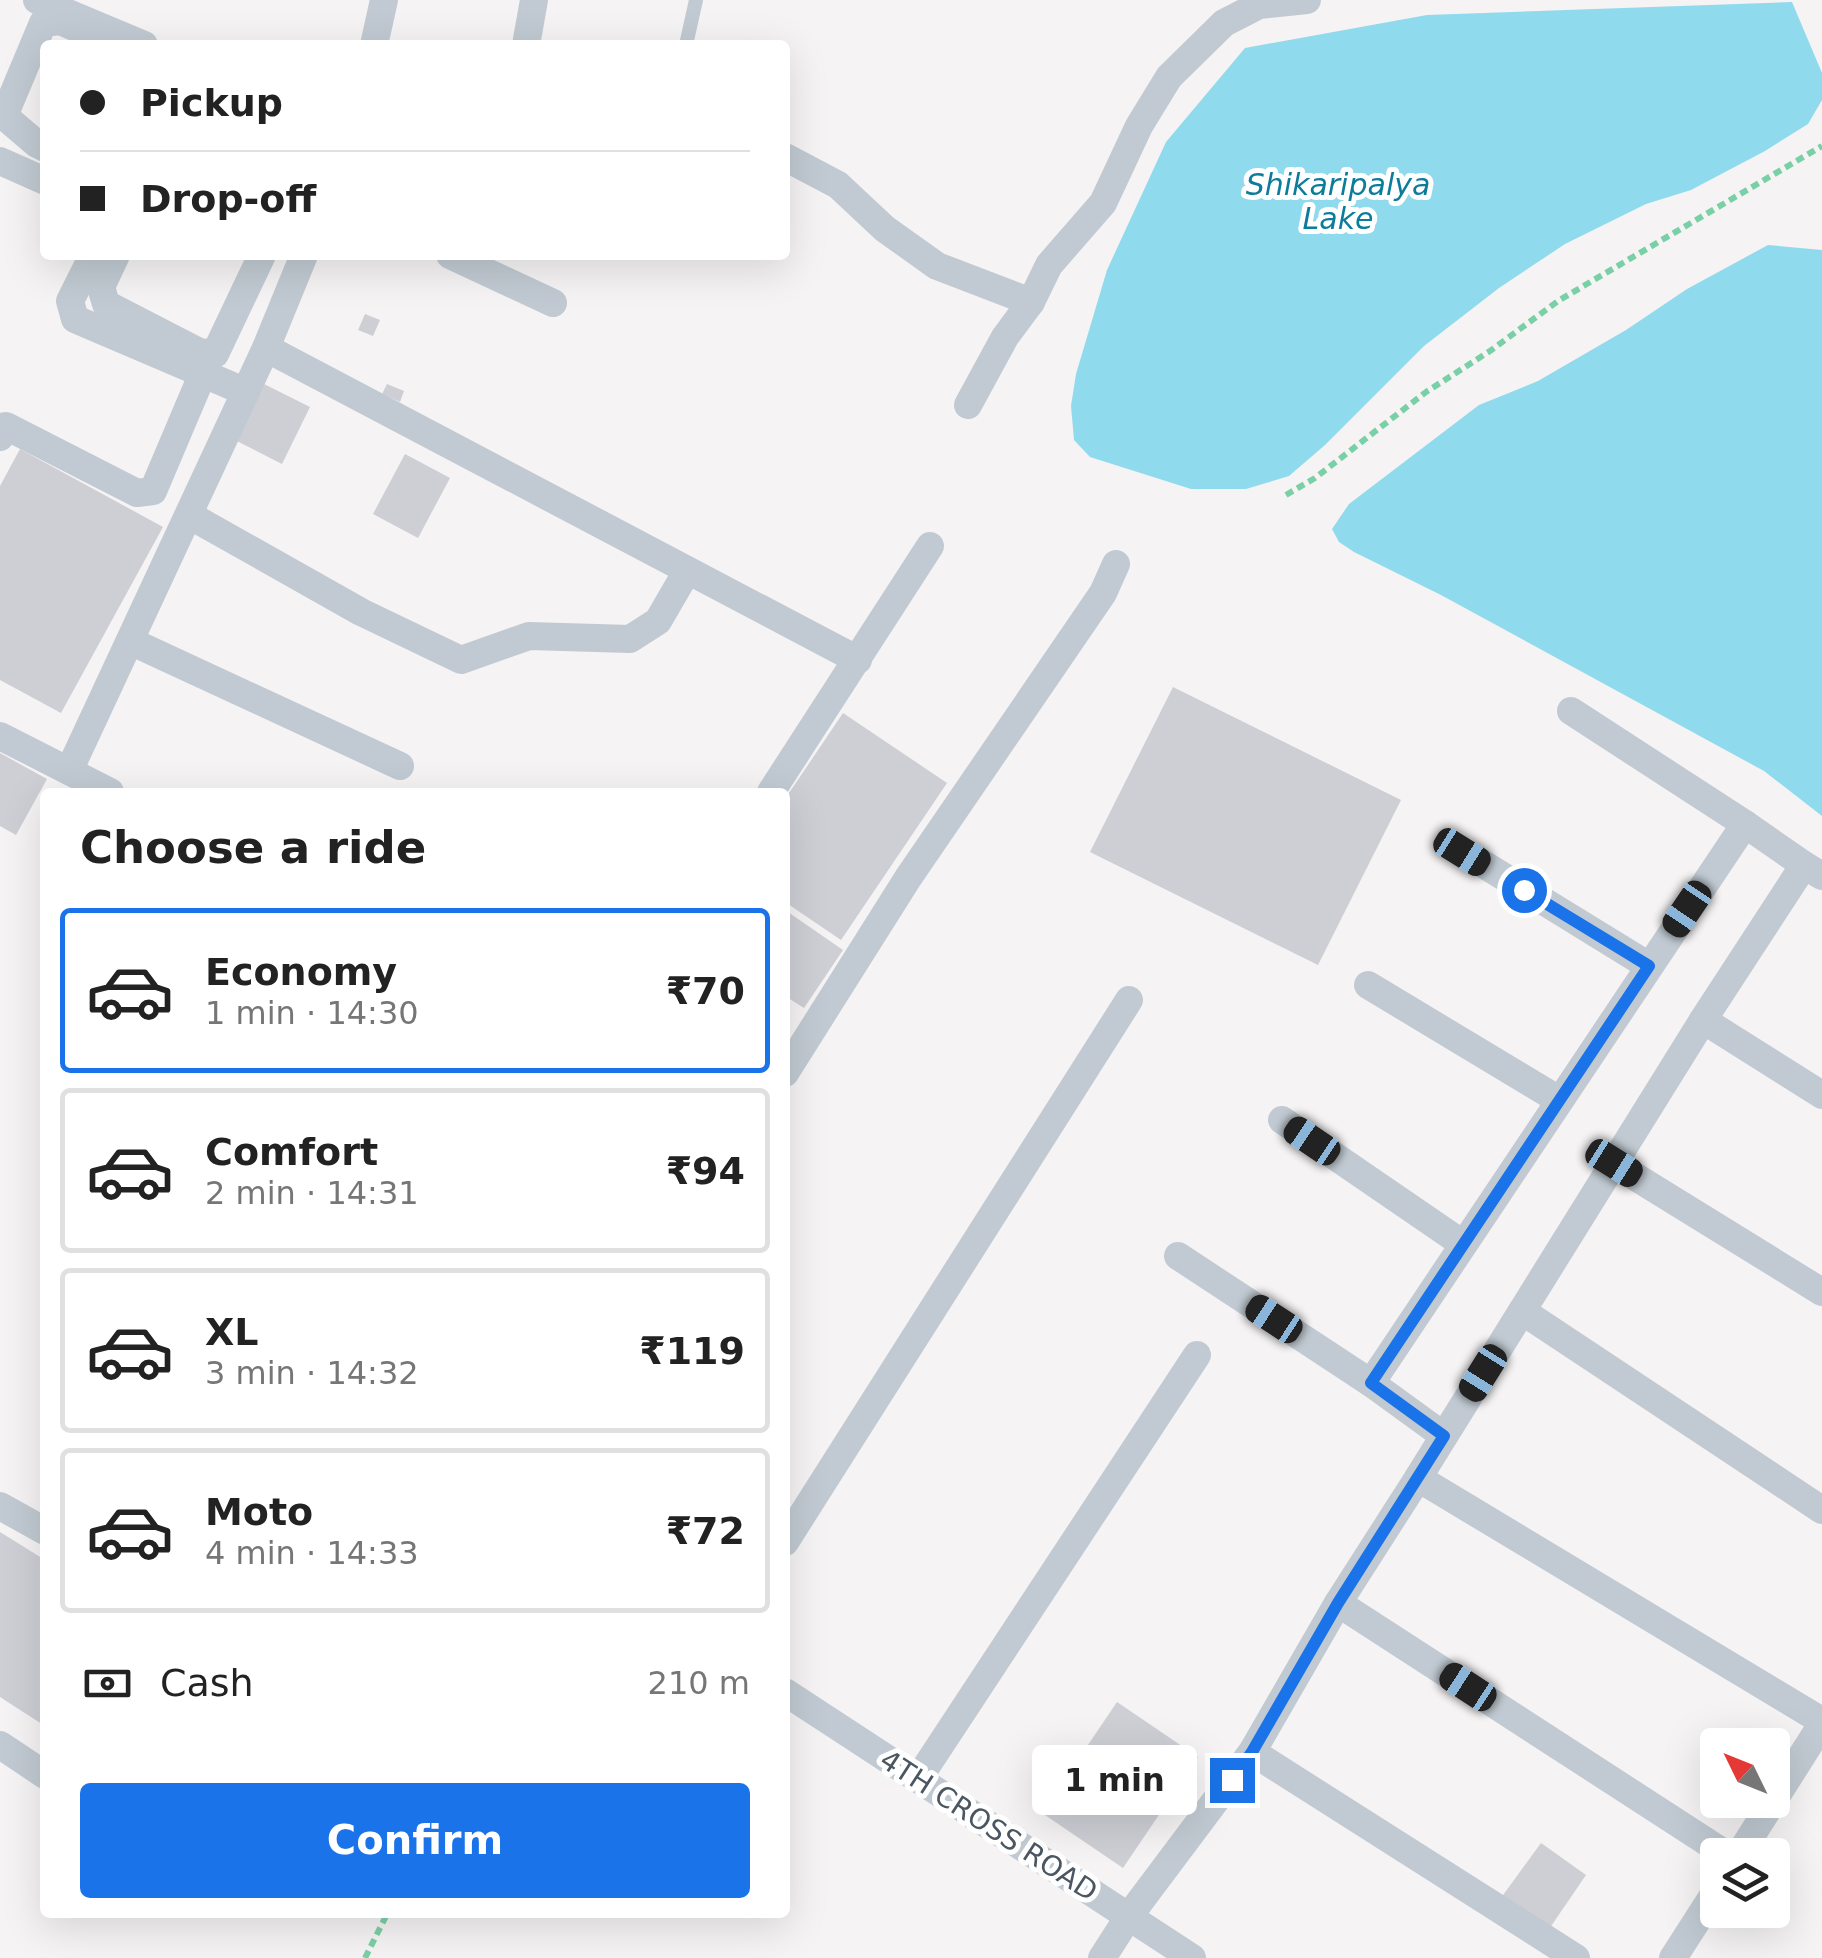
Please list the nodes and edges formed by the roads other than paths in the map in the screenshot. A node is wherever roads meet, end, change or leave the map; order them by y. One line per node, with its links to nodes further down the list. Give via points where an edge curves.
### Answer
1 (37, 0): 7 (street)
2 (384, 0): 8 (street)
3 (534, 0): 9 (street)
4 (696, 0): 10 (lane)
5 (1306, 0): 20 (street, via 1258,5 1224,23 1169,77 1102,203 1049,264)
6 (104, 40): 11 (street, via 60,20 42,23 4,116)
7 (132, 40)
8 (375, 40)
9 (527, 40)
10 (687, 40)
11 (40, 146)
12 (790, 160): 20 (street, via 838,185 885,230 937,266)
13 (0, 161): 14 (street)
14 (40, 179)
15 (91, 260): 23 (street, via 70,302 75,319)
16 (114, 260): 17 (street, via 101,287 106,304 215,354)
17 (260, 260)
18 (302, 260): 22 (street)
19 (461, 260): 21 (street)
20 (1031, 302): 25 (street)
21 (553, 303)
22 (266, 348): 24 (street); 30 (street)
23 (203, 373): 24 (street); 26 (street, via 153,491 137,493 6,426)
24 (246, 392): 27 (street)
25 (968, 404)
26 (0, 437)
27 (189, 515): 30 (street, via 360,612 462,660 529,636 630,639 658,621); 31 (street)
28 (930, 546): 32 (street)
29 (1116, 564): 46 (street, via 1104,593 908,878)
30 (687, 572): 32 (street)
31 (130, 641): 35 (street); 36 (street)
32 (858, 660): 38 (street)
33 (1572, 712): 39 (street)
34 (0, 736): 36 (street)
35 (400, 766)
36 (69, 771): 37 (street)
37 (102, 788)
38 (773, 788)
39 (1745, 824): 41 (street); 42 (street)
40 (1462, 852): 42 (street)
41 (1813, 871): 45 (street)
42 (1649, 966): 48 (street)
43 (1368, 985): 48 (street)
44 (1129, 1000): 62 (street)
45 (1702, 1020): 47 (street); 50 (street)
46 (790, 1065)
47 (1822, 1095)
48 (1559, 1100): 51 (street)
49 (1282, 1120): 51 (street)
50 (1614, 1163): 53 (street); 54 (street)
51 (1464, 1244): 56 (street)
52 (1178, 1256): 56 (street)
53 (1822, 1292)
54 (1522, 1311): 57 (street); 60 (street)
55 (1197, 1355): 69 (street)
56 (1371, 1383): 57 (street)
57 (1444, 1436): 58 (street)
58 (1418, 1478): 63 (street); 65 (street)
59 (0, 1506): 61 (street)
60 (1822, 1510)
61 (40, 1528)
62 (790, 1534)
63 (1338, 1603): 67 (street); 70 (street)
64 (790, 1695): 69 (street, 4TH CROSS ROAD)
65 (1822, 1722): 71 (street)
66 (0, 1745): 68 (street)
67 (1252, 1752): 72 (street); 76 (street)
68 (40, 1772)
69 (918, 1780): 72 (street, 4TH CROSS ROAD)
70 (1701, 1838)
71 (1749, 1838)
72 (1129, 1916): 74 (street); 75 (street, 4TH CROSS ROAD)
73 (1700, 1916): 77 (street)
74 (1102, 1958)
75 (1192, 1958)
76 (1576, 1958)
77 (1673, 1958)

